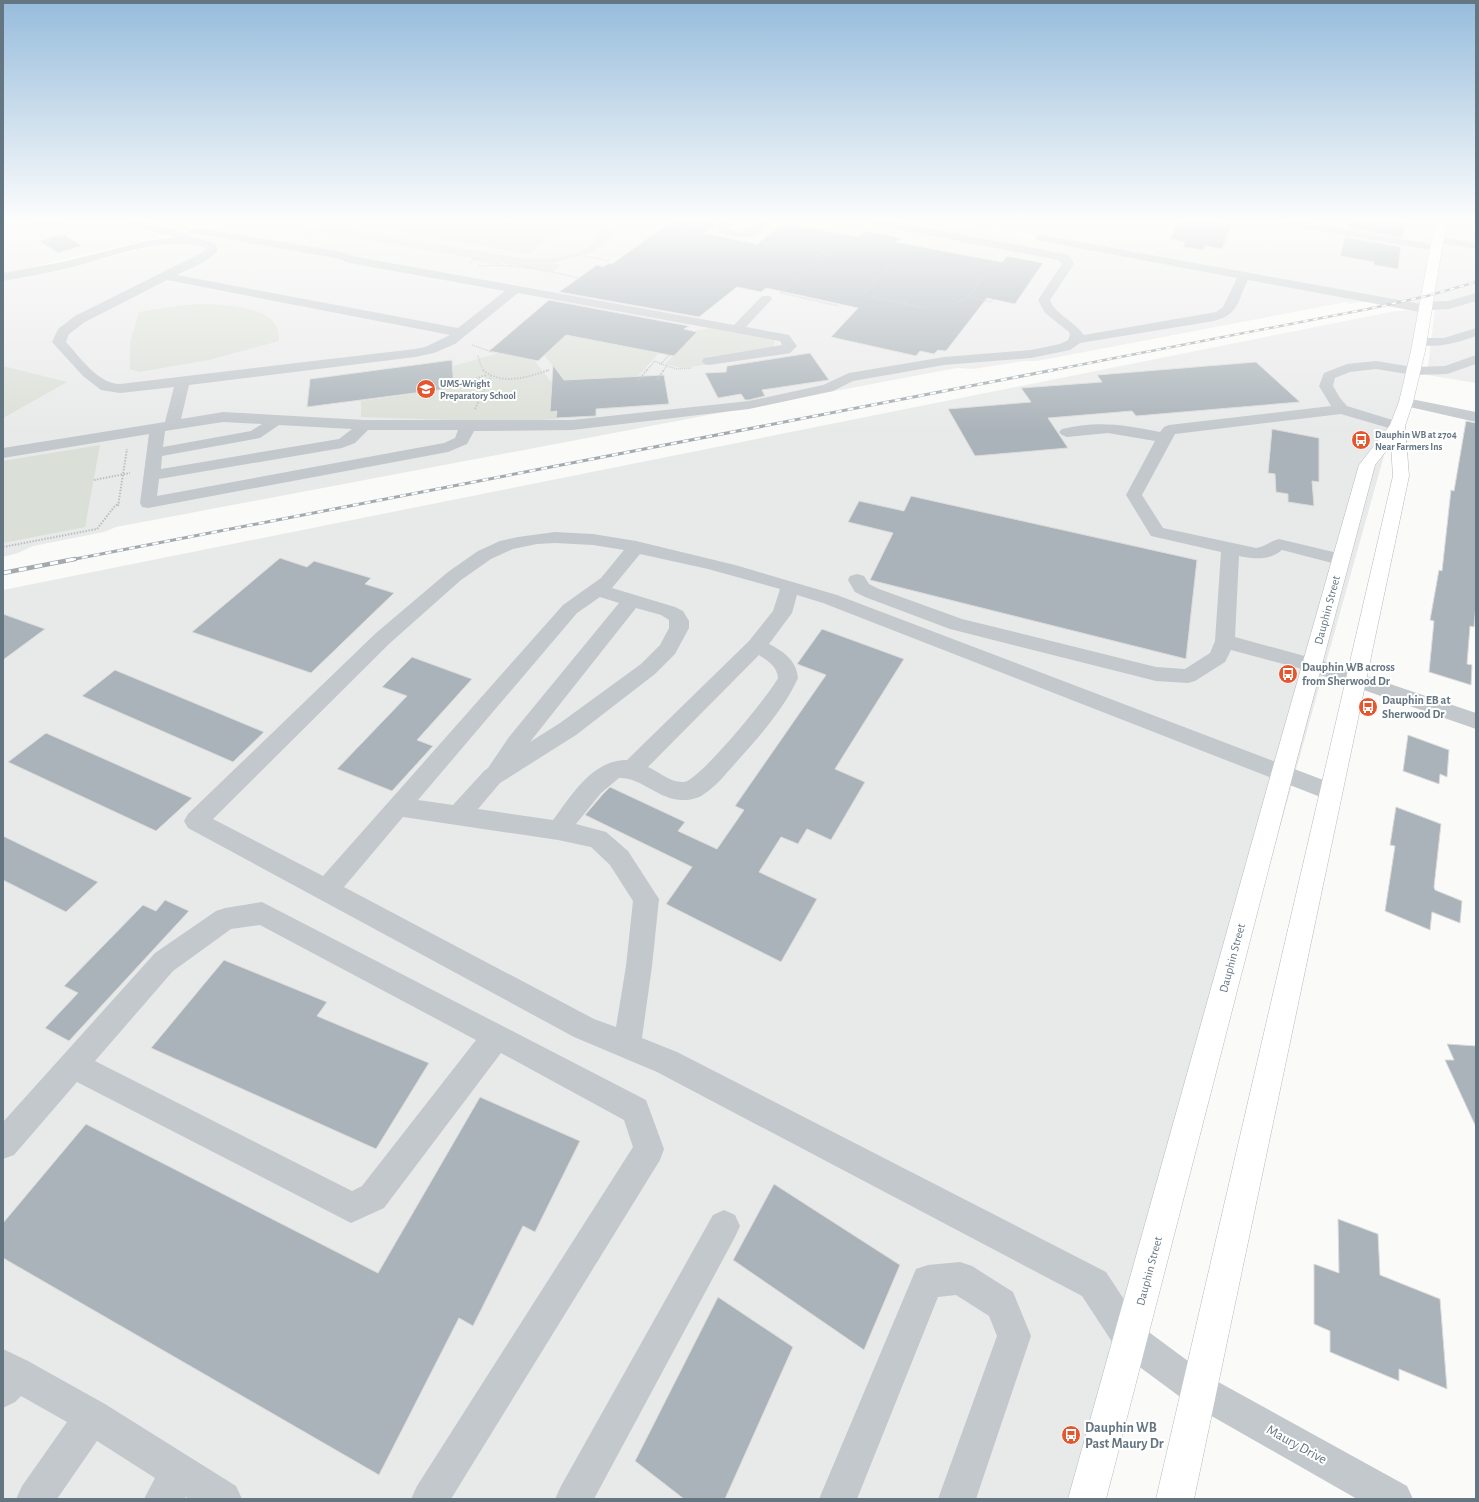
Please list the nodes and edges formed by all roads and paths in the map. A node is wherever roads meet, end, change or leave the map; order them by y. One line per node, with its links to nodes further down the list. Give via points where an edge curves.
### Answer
1 (133, 292): 41 (street, via 80,319 63,332 59,342 106,387 134,388)
2 (249, 292): 25 (street)
3 (512, 292): 25 (street)
4 (533, 292): 23 (street)
5 (782, 292): 20 (path)
6 (972, 292): 12 (path)
7 (1048, 292): 26 (street, via 1044,300 1045,305 1049,311 1074,328)
8 (1232, 292): 26 (street, via 1228,310 1214,317)
9 (1332, 292): 18 (street)
10 (1424, 292): 16 (main road, Dauphin Street)
11 (872, 297): 19 (path)
12 (968, 297): 15 (path, via 991,302); 21 (path)
13 (1476, 297): 16 (street, via 1449,305)
14 (766, 299): 23 (street)
15 (993, 299)
16 (1422, 299): 18 (street); 18 (street); 28 (main road, Dauphin Street)
17 (907, 300): 19 (path)
18 (1380, 301)
19 (904, 304): 22 (path)
20 (839, 306)
21 (946, 307)
22 (924, 308)
23 (737, 329): 32 (street, via 784,338 790,346 785,350)
24 (1476, 332): 28 (street, via 1445,342)
25 (461, 333): 41 (street, via 444,344 415,353)
26 (1076, 338): 47 (street, via 1065,347 1052,350 944,361 849,377 828,388 749,404 572,425)
27 (471, 344): 29 (path)
28 (1419, 346): 31 (street); 36 (main road, Dauphin Street)
29 (492, 352)
30 (478, 356): 37 (path, via 479,365)
31 (1475, 359): 36 (street, via 1447,370)
32 (710, 361)
33 (661, 364): 40 (path, via 654,361)
34 (667, 366): 39 (path)
35 (549, 370): 38 (path, via 521,378)
36 (1413, 371): 43 (street, via 1376,366 1347,368 1329,376 1326,386); 44 (main road, Dauphin Street)
37 (488, 374): 38 (path); 42 (path)
38 (492, 376): 47 (path)
39 (656, 379)
40 (638, 380)
41 (183, 382): 49 (street)
42 (450, 386)
43 (1342, 409): 44 (street); 51 (street, via 1169,430)
44 (1402, 414): 45 (street); 64 (main road, Dauphin Street, via 1367,465); 72 (main road, Dauphin Street, via 1401,476)
45 (1476, 417)
46 (276, 420): 48 (street); 49 (street, via 223,417); 54 (street, via 255,435)
47 (470, 421): 48 (street); 57 (street, via 461,441 448,447 148,503)
48 (364, 424): 57 (street, via 355,436 342,443)
49 (165, 426): 53 (street); 54 (street)
50 (1067, 432): 51 (street, via 1108,428)
51 (1165, 438): 63 (street, via 1134,495 1157,532)
52 (128, 443): 56 (path)
53 (3, 453)
54 (154, 453): 57 (street)
55 (130, 473): 56 (path)
56 (123, 474): 58 (path); 59 (path)
57 (151, 476)
58 (94, 480)
59 (119, 503): 60 (path); 61 (path, via 97,529)
60 (118, 506)
61 (3, 547)
62 (636, 547): 66 (street); 67 (street, via 608,582); 81 (street, via 581,538 537,539 517,542 494,550 468,565 403,618 196,821)
63 (1230, 549): 64 (street, via 1256,554 1269,552 1279,544); 69 (street)
64 (1340, 559): 71 (main road, Dauphin Street)
65 (857, 580): 69 (street, via 862,588 872,593 957,624 1156,674 1188,676 1218,657)
66 (790, 586): 70 (street, via 782,613); 75 (street, via 867,613)
67 (597, 590): 68 (street); 78 (street, via 570,609)
68 (632, 600): 76 (street); 76 (street, via 668,611 680,621 668,649 648,669 568,729)
69 (1225, 641): 71 (street)
70 (756, 646): 74 (street); 74 (street, via 780,660 788,678 779,694 713,774 696,789 683,791 668,788)
71 (1312, 665): 72 (street); 75 (main road, Dauphin Street)
72 (1356, 680): 73 (street); 77 (main road, Dauphin Street)
73 (1476, 721)
74 (632, 769): 80 (street, via 616,769 604,775)
75 (1282, 774): 77 (street); 87 (main road, Dauphin Street)
76 (492, 777): 79 (street)
77 (1331, 792): 89 (main road, Dauphin Street)
78 (398, 807): 79 (street); 81 (street)
79 (458, 816): 80 (street)
80 (558, 830): 83 (street, via 598,839 620,858 646,899)
81 (326, 890): 83 (street, via 584,1028)
82 (496, 1036): 84 (street, via 262,913 225,919 164,962); 84 (street, via 373,1197 350,1207); 94 (street, via 636,1110 649,1149)
83 (627, 1046): 87 (street, via 667,1062 1094,1284)
84 (73, 1064): 85 (street)
85 (3, 1144)
86 (724, 1226): 95 (street)
87 (1130, 1339): 89 (street, Maury Drive); 98 (main road, Dauphin Street)
88 (7, 1376): 90 (street)
89 (1199, 1390): 99 (main road, Dauphin Street); 100 (street, Maury Drive)
90 (92, 1417): 91 (street); 92 (street)
91 (171, 1486): 93 (street)
92 (35, 1499)
93 (222, 1499)
94 (430, 1499)
95 (574, 1499)
96 (838, 1499): 97 (street, via 928,1281 960,1278 1001,1304 1014,1336)
97 (957, 1499)
98 (1087, 1499)
99 (1175, 1499)
100 (1394, 1499)

